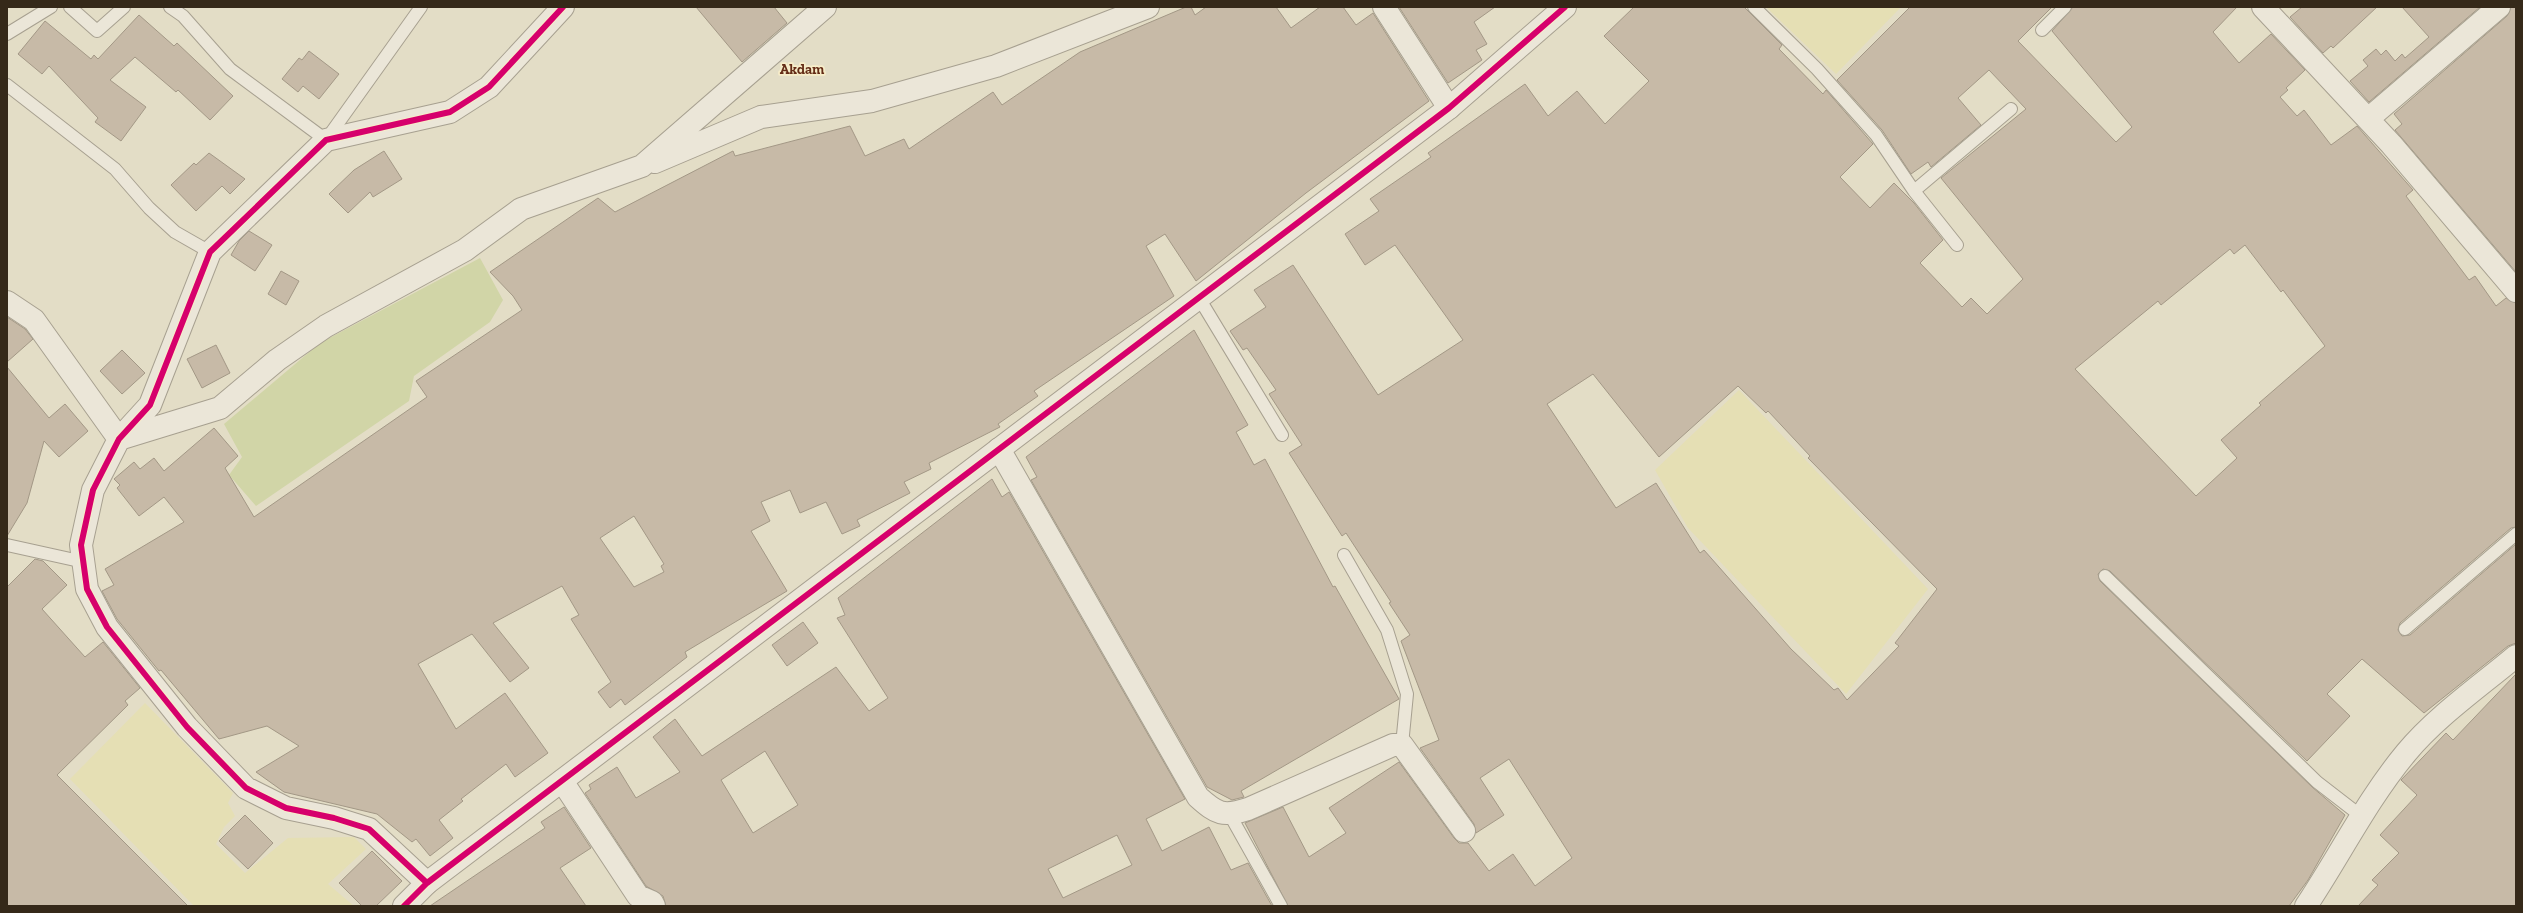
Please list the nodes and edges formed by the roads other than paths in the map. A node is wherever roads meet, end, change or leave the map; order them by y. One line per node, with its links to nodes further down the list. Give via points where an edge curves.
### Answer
1 (50, 7): 16 (lane)
2 (70, 7): 3 (lane, via 97,31)
3 (124, 7)
4 (170, 7): 21 (lane, via 183,16 230,69)
5 (421, 7): 21 (lane)
6 (563, 7): 21 (street, via 489,87 450,112)
7 (825, 7): 22 (street)
8 (1148, 7): 22 (street, via 996,66 887,97 761,117)
9 (1384, 7): 18 (street)
10 (1754, 7): 23 (lane, via 1817,69 1876,135)
11 (2065, 7): 15 (lane)
12 (2263, 7): 20 (street)
13 (2499, 7): 20 (street)
14 (1559, 9): 18 (street)
15 (2042, 30)
16 (7, 34)
17 (7, 85): 25 (lane, via 115,168 149,208 175,232)
18 (1449, 108): 27 (street)
19 (2011, 109): 23 (lane)
20 (2368, 119): 26 (street)
21 (326, 140): 25 (street)
22 (642, 166): 30 (street, via 520,208 465,250 326,326 277,360 220,408)
23 (1914, 191): 24 (lane)
24 (1956, 245)
25 (210, 252): 30 (street, via 150,405)
26 (2516, 291)
27 (1199, 298): 29 (lane); 31 (street)
28 (7, 302): 30 (street, via 34,320)
29 (1282, 435)
30 (119, 439): 35 (street, via 93,490 81,545)
31 (999, 449): 40 (street); 41 (street, via 1198,797 1213,811)
32 (2516, 534): 37 (lane)
33 (7, 545): 35 (lane)
34 (1344, 555): 39 (lane, via 1387,630 1407,694)
35 (84, 562): 44 (street, via 87,589 107,627 188,727 246,788 286,808 334,818 369,829)
36 (2105, 576): 42 (lane, via 2317,782)
37 (2405, 629)
38 (2516, 656): 42 (street, via 2443,717 2407,752)
39 (1402, 745): 41 (street, via 1393,745); 43 (street)
40 (562, 781): 44 (street); 46 (street, via 638,896 652,902)
41 (1230, 815): 47 (lane)
42 (2361, 816): 48 (street, via 2333,866)
43 (1464, 831)
44 (427, 883): 45 (street)
45 (404, 906)
46 (654, 906)
47 (1281, 906)
48 (2306, 906)

